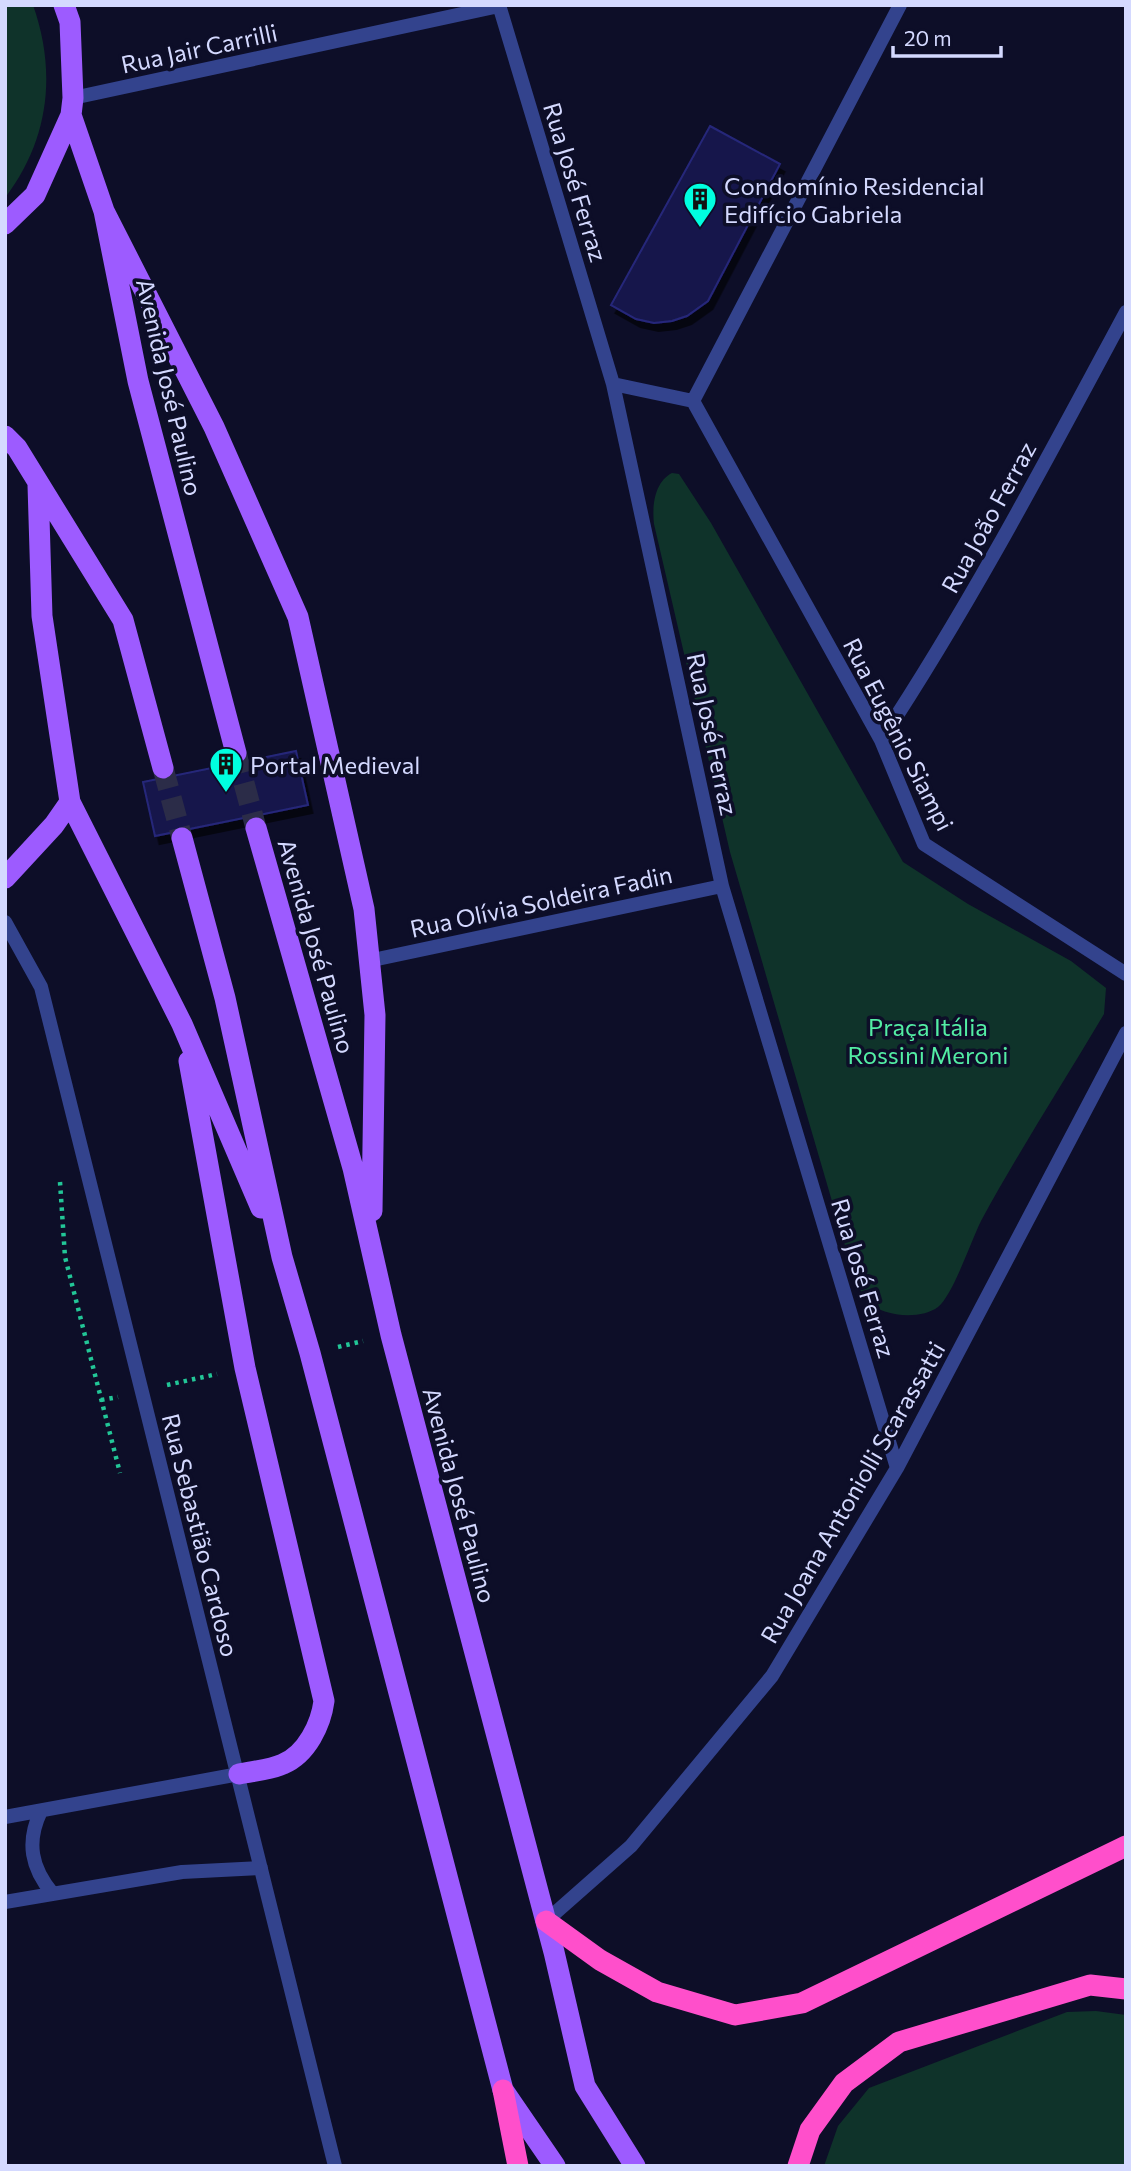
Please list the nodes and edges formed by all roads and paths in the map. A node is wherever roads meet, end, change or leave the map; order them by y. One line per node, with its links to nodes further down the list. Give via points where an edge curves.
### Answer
1 (64, 5): 4 (main road, via 70,22)
2 (900, 5): 9 (street)
3 (499, 6): 4 (street, Rua Jair Carrilli); 8 (street, Rua José Ferraz)
4 (72, 106): 5 (main road, Avenida José Paulino); 6 (main road, via 35,195)
5 (104, 211): 13 (main road, Avenida José Paulino, via 138,381); 21 (main road, via 214,427 298,617 364,909)
6 (5, 223)
7 (1126, 312): 12 (street, Rua João Ferraz, via 1003,538)
8 (613, 384): 9 (street); 19 (street, Rua José Ferraz)
9 (693, 401): 12 (street, Rua Eugênio Siampi)
10 (5, 436): 11 (main road)
11 (38, 485): 14 (main road, via 123,620); 15 (main road, via 42,616)
12 (881, 740): 22 (street, Rua Eugênio Siampi, via 923,844)
13 (236, 753)
14 (163, 768)
15 (70, 802): 18 (main road); 23 (main road)
16 (256, 828): 26 (main road, Avenida José Paulino)
17 (182, 838): 27 (main road, via 225,998)
18 (5, 878)
19 (722, 886): 21 (street, Rua Olívia Soldeira Fadin); 28 (street, Rua José Ferraz)
20 (5, 922): 30 (street, Rua Sebastião Cardoso, via 41,987)
21 (368, 961): 26 (main road, via 374,1014)
22 (1126, 974)
23 (182, 1024): 27 (main road); 30 (main road, via 245,1368 324,1701 322,1718 299,1752 284,1764)
24 (1126, 1033): 28 (street, Rua Joana Antoniolli Scarassatti)
25 (60, 1182): 29 (path, via 65,1257)
26 (371, 1244): 37 (main road, Avenida José Paulino)
27 (282, 1257): 39 (main road)
28 (897, 1468): 37 (street, Rua Joana Antoniolli Scarassatti, via 772,1676 631,1846)
29 (120, 1473)
30 (239, 1774): 31 (street); 34 (street, Rua Sebastião Cardoso)
31 (41, 1811): 32 (street); 35 (street, via 34,1825 32,1857)
32 (5, 1817)
33 (1126, 1846): 37 (highway, via 802,2003 736,2015 657,1992 600,1960)
34 (261, 1868): 35 (street, via 182,1872); 40 (street, Rua Sebastião Cardoso)
35 (53, 1894): 36 (street)
36 (5, 1902)
37 (546, 1921): 43 (main road, Avenida José Paulino, via 585,2087)
38 (1126, 1989): 44 (highway, via 1090,1985 899,2042 844,2083 810,2130)
39 (503, 2090): 41 (highway); 42 (main road)
40 (335, 2166)
41 (518, 2166)
42 (555, 2166)
43 (635, 2166)
44 (798, 2166)

